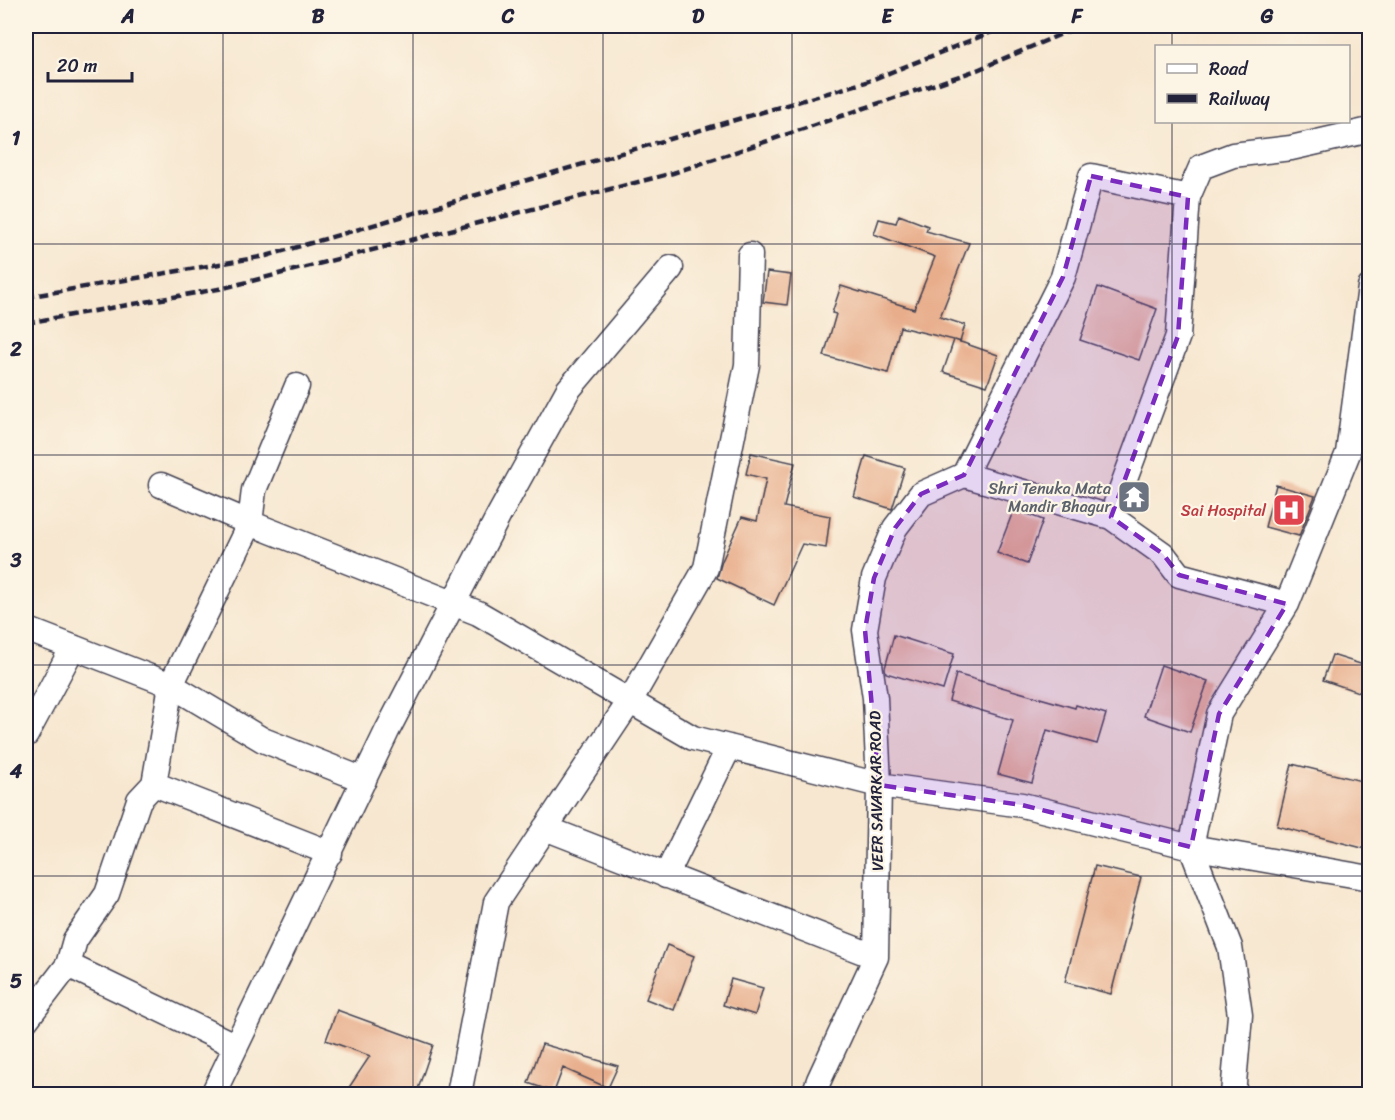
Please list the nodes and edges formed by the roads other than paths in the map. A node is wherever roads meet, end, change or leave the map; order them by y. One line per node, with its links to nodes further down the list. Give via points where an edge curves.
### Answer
1 (1370, 130): 2 (street, via 1291,148 1233,154 1202,167)
2 (1188, 197): 7 (street, via 1091,176 1063,277); 9 (street, via 1178,336)
3 (750, 255): 16 (street, via 747,365 706,568)
4 (671, 268): 11 (street, via 568,390)
5 (1370, 287): 12 (street, via 1348,453)
6 (297, 386): 10 (street, via 254,490)
7 (964, 475): 9 (street); 21 (street, VEER SAVARKAR ROAD, via 921,494 895,528 874,578 865,630 875,698)
8 (161, 485): 10 (street)
9 (1111, 518): 12 (street, via 1163,554 1179,575)
10 (250, 523): 11 (street); 15 (street)
11 (454, 603): 16 (street); 19 (street)
12 (1287, 604): 23 (street, via 1219,714)
13 (26, 629): 14 (street)
14 (73, 647): 15 (street); 17 (street)
15 (171, 685): 19 (street, via 263,740); 20 (street)
16 (630, 701): 18 (street, via 693,738); 22 (street)
17 (26, 735)
18 (729, 747): 21 (street); 25 (street)
19 (364, 780): 24 (street)
20 (154, 784): 24 (street); 28 (street, via 139,800 106,894 75,940)
21 (879, 785): 23 (street, via 1022,805); 27 (street, VEER SAVARKAR ROAD)
22 (545, 828): 25 (street); 32 (street, via 496,902)
23 (1191, 847): 26 (street); 34 (street, via 1230,947 1240,1015)
24 (330, 853): 30 (street)
25 (666, 876): 27 (street)
26 (1370, 878)
27 (876, 957): 33 (street, VEER SAVARKAR ROAD)
28 (68, 965): 29 (street); 30 (street)
29 (26, 1020)
30 (237, 1046): 31 (street)
31 (213, 1095)
32 (459, 1095)
33 (814, 1095)
34 (1233, 1095)

